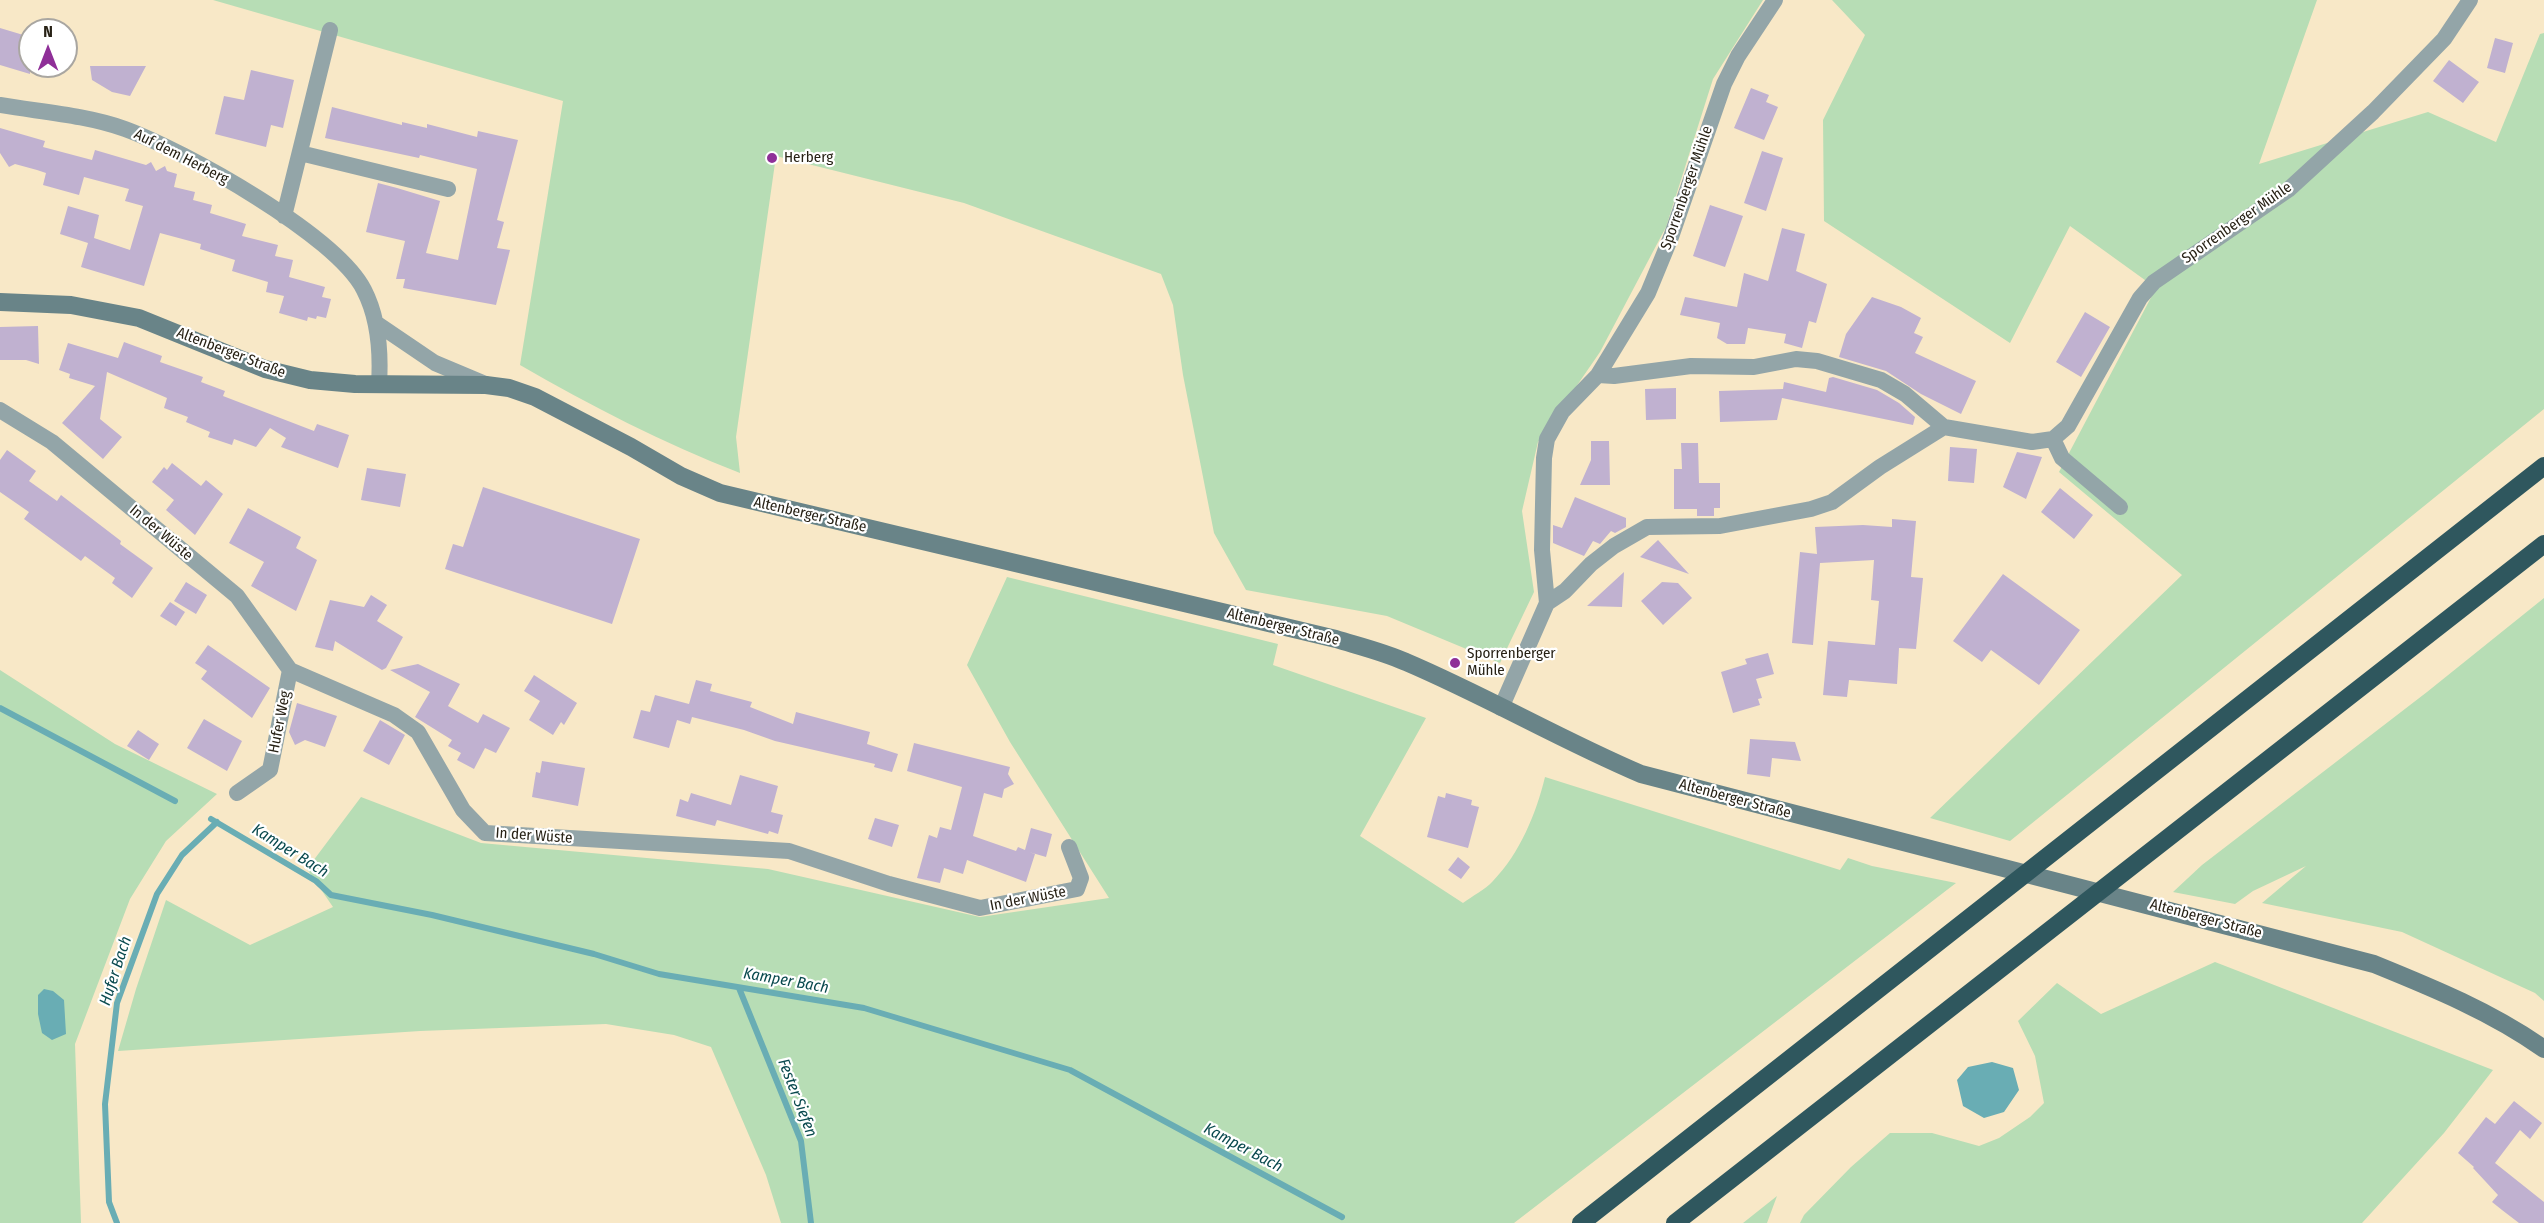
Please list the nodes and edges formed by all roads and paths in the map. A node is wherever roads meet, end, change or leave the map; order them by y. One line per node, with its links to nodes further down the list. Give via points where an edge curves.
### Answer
1 (1775, 0): 10 (street, Sporrenberger Mühle, via 1724,84 1661,263 1648,293)
2 (2470, 0): 15 (street, Sporrenberger Mühle, via 2444,39 2373,112 2288,190 2154,282 2140,298 2068,426)
3 (330, 30): 5 (street)
4 (0, 105): 7 (street, Auf dem Herberg, via 124,129 228,180)
5 (300, 153): 6 (street); 7 (street)
6 (448, 189)
7 (284, 216): 9 (street, Auf dem Herberg, via 320,241 353,272 365,291)
8 (0, 302): 11 (main road, Altenberger Straße, via 108,311 139,318 265,369 301,379)
9 (376, 323): 11 (street, Auf dem Herberg); 12 (street, via 435,363)
10 (1598, 375): 14 (street, via 1691,366 1754,367 1796,359 1817,361 1881,380 1905,394); 19 (street, Sporrenberger Mühle, via 1562,412 1547,439 1542,550)
11 (379, 384): 12 (main road, Altenberger Straße)
12 (486, 385): 21 (main road, Altenberger Straße, via 535,397 720,493 1336,639 1403,661)
13 (0, 410): 20 (street, In der Wüste, via 52,442 237,596)
14 (1944, 427): 15 (street, via 2032,442); 19 (street, Sporrenberger Mühle, via 1832,502 1720,526 1662,525 1641,530 1614,546)
15 (2054, 439): 17 (street, via 2062,458)
16 (2544, 466): 25 (highway)
17 (2120, 507)
18 (2544, 544): 26 (highway)
19 (1547, 603): 21 (street, Sporrenberger Mühle)
20 (290, 670): 22 (street, Hufer Weg, via 270,770); 23 (street, In der Wüste, via 394,715 418,732 464,810 485,833 789,851 889,884 980,908 1077,889 1081,878)
21 (1501, 708): 24 (main road, Altenberger Straße, via 1641,774 2374,964 2466,1003)
22 (237, 794)
23 (1069, 847)
24 (2544, 1049)
25 (1581, 1223)
26 (1675, 1223)

